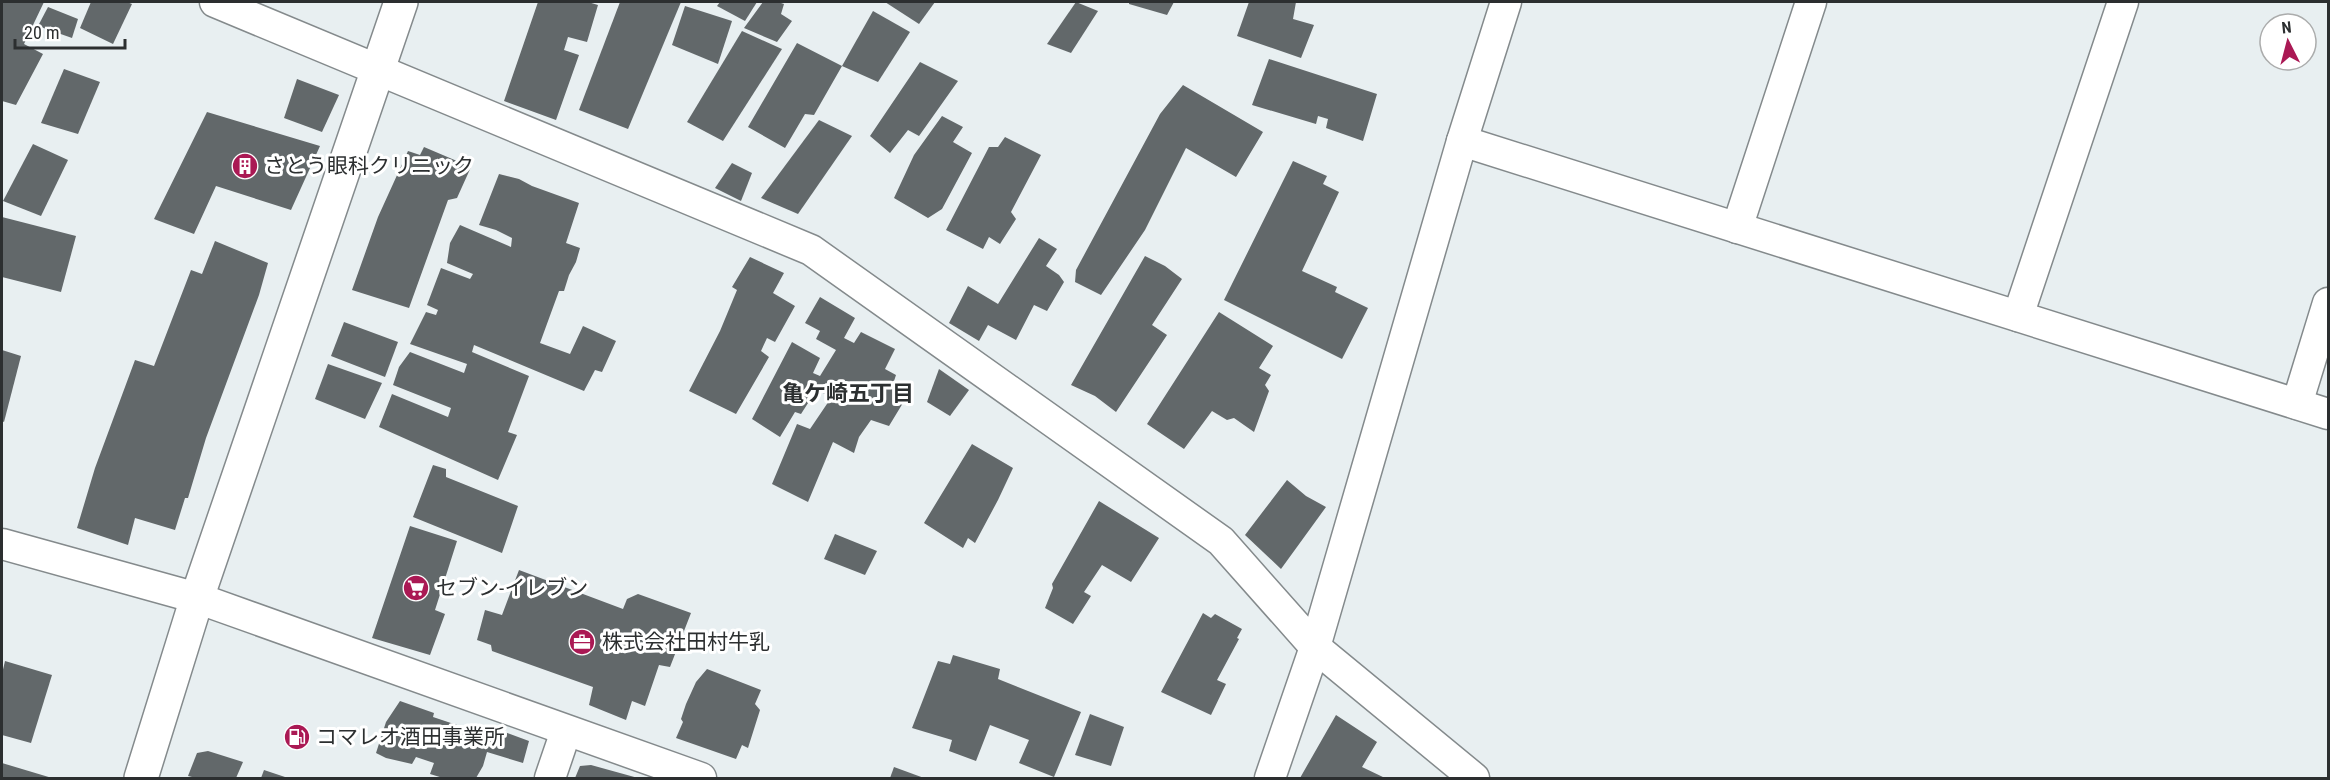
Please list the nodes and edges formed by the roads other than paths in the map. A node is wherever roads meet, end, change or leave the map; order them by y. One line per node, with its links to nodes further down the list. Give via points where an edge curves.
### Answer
1 (215, 2): 6 (street)
2 (400, 2): 6 (street)
3 (1506, 2): 7 (street)
4 (1811, 2): 8 (street)
5 (2123, 2): 10 (street)
6 (378, 70): 14 (street); 15 (street, via 811,250 1221,541)
7 (1462, 141): 8 (street); 15 (street)
8 (1737, 228): 10 (street)
9 (2328, 303): 11 (street)
10 (2018, 316): 11 (street)
11 (2297, 404): 12 (street)
12 (2328, 414)
13 (2, 544): 14 (street)
14 (197, 598): 16 (street); 17 (street)
15 (1315, 647): 20 (street); 21 (street)
16 (566, 731): 18 (street); 19 (street)
17 (141, 778)
18 (550, 778)
19 (701, 778)
20 (1270, 778)
21 (1474, 778)

